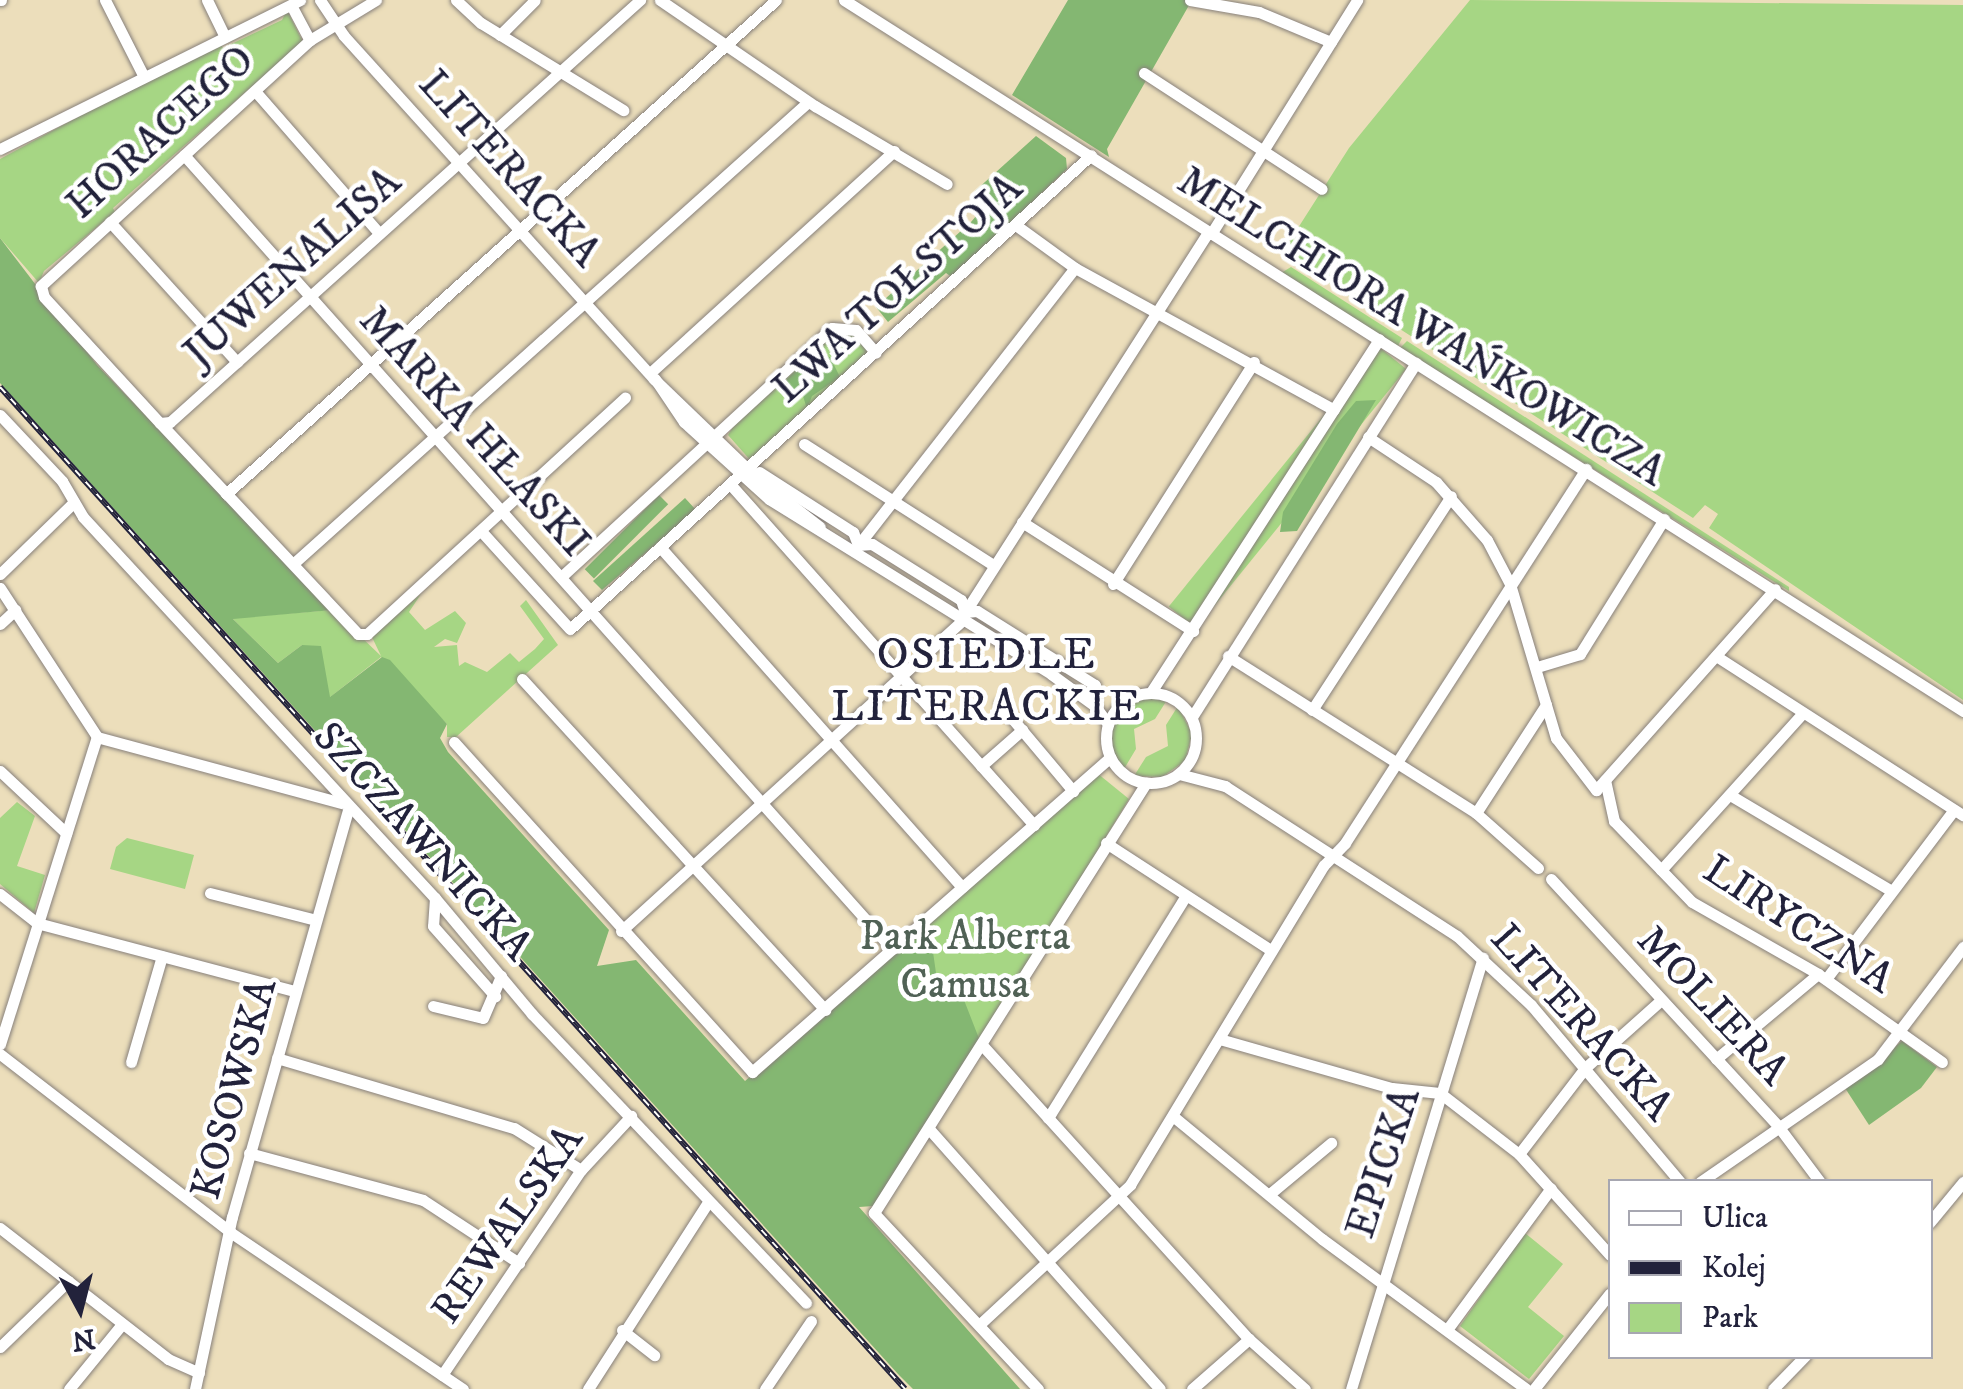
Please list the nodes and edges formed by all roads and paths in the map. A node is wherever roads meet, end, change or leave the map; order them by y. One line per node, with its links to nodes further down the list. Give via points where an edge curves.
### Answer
1 (105, 0): 22 (street)
2 (207, 0): 16 (street)
3 (320, 0): 14 (street, LITERACKA)
4 (376, 0): 14 (street, HORACEGO)
5 (456, 0): 15 (street)
6 (535, 0): 15 (street)
7 (640, 0): 20 (street, JUWENALISA)
8 (660, 0): 19 (street)
9 (776, 0): 19 (street)
10 (844, 0): 30 (street, MELCHIORA WAŃKOWICZA)
11 (1190, 0): 18 (street, via 1258,12)
12 (1358, 0): 18 (street)
13 (296, 2): 16 (street); 17 (street)
14 (336, 24): 17 (street, HORACEGO); 31 (street, LITERACKA)
15 (500, 35): 20 (street)
16 (225, 37): 22 (street)
17 (310, 40): 23 (street, HORACEGO)
18 (1332, 42): 27 (street)
19 (725, 46): 24 (street); 36 (street)
20 (558, 70): 25 (street); 31 (street, JUWENALISA)
21 (1144, 74): 27 (street)
22 (144, 77): 26 (street)
23 (255, 92): 29 (street, HORACEGO); 37 (street)
24 (808, 102): 28 (street); 41 (street)
25 (623, 110)
26 (0, 149)
27 (1262, 150): 33 (street); 38 (street)
28 (894, 151): 32 (street); 49 (street)
29 (184, 155): 34 (street, HORACEGO); 40 (street, MARKA HŁASKI)
30 (1091, 155): 35 (street, LWA TOŁSTOJA); 38 (street, MELCHIORA WAŃKOWICZA)
31 (459, 162): 36 (street, LITERACKA); 37 (street, JUWENALISA)
32 (947, 184)
33 (1322, 189)
34 (110, 222): 45 (street); 53 (street, HORACEGO, via 44,282 44,297)
35 (1017, 226): 39 (street); 44 (street, LWA TOŁSTOJA)
36 (520, 230): 41 (street, LITERACKA); 48 (street)
37 (379, 233): 40 (street, JUWENALISA)
38 (1210, 233): 42 (street); 43 (street, MELCHIORA WAŃKOWICZA)
39 (1075, 268): 42 (street); 63 (street)
40 (309, 298): 45 (street, JUWENALISA); 48 (street, MARKA HŁASKI)
41 (586, 303): 49 (street, LITERACKA); 54 (street)
42 (1156, 312): 46 (street); 67 (street)
43 (1379, 340): 47 (street, MELCHIORA WAŃKOWICZA); 51 (street)
44 (876, 353): 56 (street, via 856,330 832,328); 59 (street, LWA TOŁSTOJA)
45 (236, 362): 53 (street, JUWENALISA)
46 (1254, 362): 51 (street); 75 (street)
47 (1416, 362): 55 (street); 58 (street, MELCHIORA WAŃKOWICZA)
48 (370, 365): 54 (street, MARKA HŁASKI); 61 (street)
49 (652, 376): 56 (street, LITERACKA)
50 (624, 398): 65 (street)
51 (1334, 410): 83 (street)
52 (0, 415): 64 (street, SZCZAWNICKA)
53 (165, 423): 61 (street)
54 (434, 436): 65 (street, MARKA HŁASKI); 71 (street)
55 (1368, 438): 62 (street); 84 (street)
56 (711, 442): 59 (street, LITERACKA); 74 (street)
57 (804, 444): 63 (street)
58 (1586, 469): 66 (street, MELCHIORA WAŃKOWICZA); 76 (street)
59 (746, 470): 60 (street, LWA TOŁSTOJA); 69 (street, LITERACKA); 69 (street, via 853,532)
60 (730, 484): 70 (street, LWA TOŁSTOJA); 88 (street)
61 (226, 494): 71 (street)
62 (1451, 496): 76 (street, via 1487,540); 95 (street)
63 (890, 500): 69 (street); 72 (street)
64 (74, 502): 73 (street); 116 (street, SZCZAWNICKA)
65 (501, 511): 68 (street); 74 (street, MARKA HŁASKI)
66 (1664, 519): 78 (street, MELCHIORA WAŃKOWICZA); 86 (street, via 1580,654)
67 (1022, 522): 72 (street); 75 (street)
68 (481, 530): 71 (street, via 367,634 358,634); 80 (street, via 570,629)
69 (857, 547): 81 (street, via 872,544 961,600)
70 (660, 548): 80 (street, LWA TOŁSTOJA); 102 (street)
71 (294, 563)
72 (993, 564): 81 (street)
73 (0, 574)
74 (561, 577): 80 (street, MARKA HŁASKI)
75 (1112, 584): 83 (street)
76 (1510, 584): 86 (street); 106 (street)
77 (0, 588): 79 (street)
78 (1775, 589): 85 (street); 96 (street, MELCHIORA WAŃKOWICZA)
79 (14, 610): 82 (street); 101 (street)
80 (591, 610): 115 (street, MARKA HŁASKI)
81 (964, 616): 87 (street); 88 (street); 91 (street, via 976,611 1095,686)
82 (0, 624)
83 (1193, 631): 90 (street)
84 (1228, 656): 95 (street); 98 (street)
85 (1716, 656): 97 (street); 111 (street)
86 (1537, 667): 94 (street)
87 (1051, 674): 91 (street); 99 (street)
88 (902, 678): 102 (street); 107 (street)
89 (522, 679): 123 (street)
90 (1151, 692): 93 (street); 98 (street, via 1171,697)
91 (1094, 697): 93 (street)
92 (1000, 704): 100 (street)
93 (1119, 705): 99 (street)
94 (1546, 705): 111 (street, via 1556,738); 118 (street)
95 (1312, 710): 106 (street)
96 (1963, 711)
97 (1802, 714): 114 (street); 117 (street)
98 (1192, 717): 104 (street)
99 (1108, 724): 105 (street)
100 (1022, 730): 107 (street); 113 (street)
101 (96, 737): 116 (street); 120 (street)
102 (834, 740): 115 (street); 127 (street)
103 (454, 742): 135 (street)
104 (1194, 752): 109 (street); 112 (street, LITERACKA)
105 (1110, 757): 110 (street, via 1123,774); 113 (street)
106 (1394, 762): 118 (street); 122 (street)
107 (981, 766): 119 (street)
108 (0, 770): 120 (street)
109 (1178, 774): 110 (street); 112 (street, LITERACKA)
110 (1146, 783): 121 (street)
111 (1601, 784): 125 (street, LIRYCZNA, via 1614,821)
112 (1225, 786): 122 (street, LITERACKA)
113 (1072, 791): 119 (street)
114 (1730, 795): 125 (street); 128 (street)
115 (762, 804): 123 (street); 137 (street, MARKA HŁASKI)
116 (345, 806): 131 (street, SZCZAWNICKA); 133 (street, KOSOWSKA)
117 (1959, 812): 128 (street)
118 (1476, 813): 124 (street)
119 (1034, 824): 127 (street)
120 (66, 832): 134 (street)
121 (1106, 844): 132 (street); 151 (street)
122 (1333, 854): 138 (street); 140 (street, LITERACKA)
123 (692, 867): 135 (street); 147 (street)
124 (1538, 868)
125 (1660, 870): 142 (street, LIRYCZNA, via 1692,902)
126 (1550, 878): 145 (street, MOLIERA)
127 (962, 886): 137 (street)
128 (1892, 891): 142 (street)
129 (210, 893): 133 (street)
130 (0, 894): 134 (street)
131 (435, 898): 141 (street, SZCZAWNICKA); 144 (street, via 433,926)
132 (1185, 898): 138 (street); 160 (street)
133 (316, 920): 143 (street, KOSOWSKA)
134 (36, 922): 139 (street); 150 (street)
135 (621, 931): 147 (street, via 752,1072)
136 (1963, 947): 148 (street)
137 (892, 949): 147 (street)
138 (1271, 950): 149 (street)
139 (162, 956): 143 (street); 155 (street)
140 (1483, 958): 157 (street, LITERACKA); 158 (street, EPICKA)
141 (501, 976): 144 (street); 159 (street, SZCZAWNICKA)
142 (1822, 977): 148 (street, LIRYCZNA); 154 (street)
143 (296, 991): 153 (street, KOSOWSKA)
144 (494, 996): 146 (street, via 484,1018)
145 (1662, 1000): 154 (street, MOLIERA); 157 (street)
146 (432, 1006)
147 (825, 1010)
148 (1900, 1031): 156 (street, LIRYCZNA); 162 (street, via 1878,1058)
149 (1223, 1040): 158 (street, via 1392,1088); 161 (street)
150 (0, 1044)
151 (983, 1046): 160 (street); 163 (street)
152 (0, 1054): 178 (street)
153 (277, 1058): 165 (street, KOSOWSKA); 167 (street, via 514,1128)
154 (1716, 1059): 162 (street, MOLIERA)
155 (130, 1062)
156 (1942, 1062)
157 (1585, 1068): 166 (street); 168 (street, LITERACKA)
158 (1440, 1092): 166 (street); 182 (street, EPICKA)
159 (631, 1116): 167 (street, REWALSKA); 175 (street, SZCZAWNICKA)
160 (1048, 1118): 174 (street)
161 (1174, 1118): 173 (street); 174 (street)
162 (1778, 1126): 169 (street); 170 (street, MOLIERA)
163 (930, 1130): 181 (street); 188 (street, via 874,1213)
164 (1331, 1143): 173 (street)
165 (249, 1154): 178 (street, KOSOWSKA); 180 (street, via 423,1200)
166 (1519, 1154): 172 (street)
167 (581, 1170): 180 (street, REWALSKA)
168 (1678, 1179)
169 (1704, 1179)
170 (1818, 1179)
171 (1963, 1182): 176 (street)
172 (1551, 1188): 179 (street); 189 (street)
173 (1272, 1192): 182 (street)
174 (1120, 1198): 181 (street); 191 (street)
175 (708, 1202): 185 (street, SZCZAWNICKA); 190 (street)
176 (1933, 1218)
177 (0, 1228): 183 (street)
178 (230, 1232): 195 (street, KOSOWSKA); 196 (street)
179 (1608, 1253)
180 (519, 1263): 196 (street, REWALSKA)
181 (1047, 1267): 188 (street); 203 (street)
182 (1380, 1279): 189 (street); 206 (street, EPICKA)
183 (68, 1281): 187 (street); 192 (street)
184 (1608, 1296): 208 (street)
185 (806, 1303)
186 (811, 1321): 201 (street)
187 (122, 1324): 195 (street); 197 (street)
188 (980, 1324): 202 (street)
189 (1449, 1327): 207 (street)
190 (622, 1330): 193 (street); 200 (street)
191 (1249, 1340): 204 (street); 205 (street)
192 (0, 1348)
193 (654, 1355)
194 (1802, 1359): 209 (street)
195 (199, 1373): 198 (street, KOSOWSKA)
196 (442, 1375): 199 (street)
197 (69, 1389)
198 (195, 1389)
199 (463, 1389)
200 (588, 1389)
201 (765, 1389)
202 (1038, 1389)
203 (1160, 1389)
204 (1192, 1389)
205 (1305, 1389)
206 (1351, 1389)
207 (1526, 1389)
208 (1534, 1389)
209 (1774, 1389)

